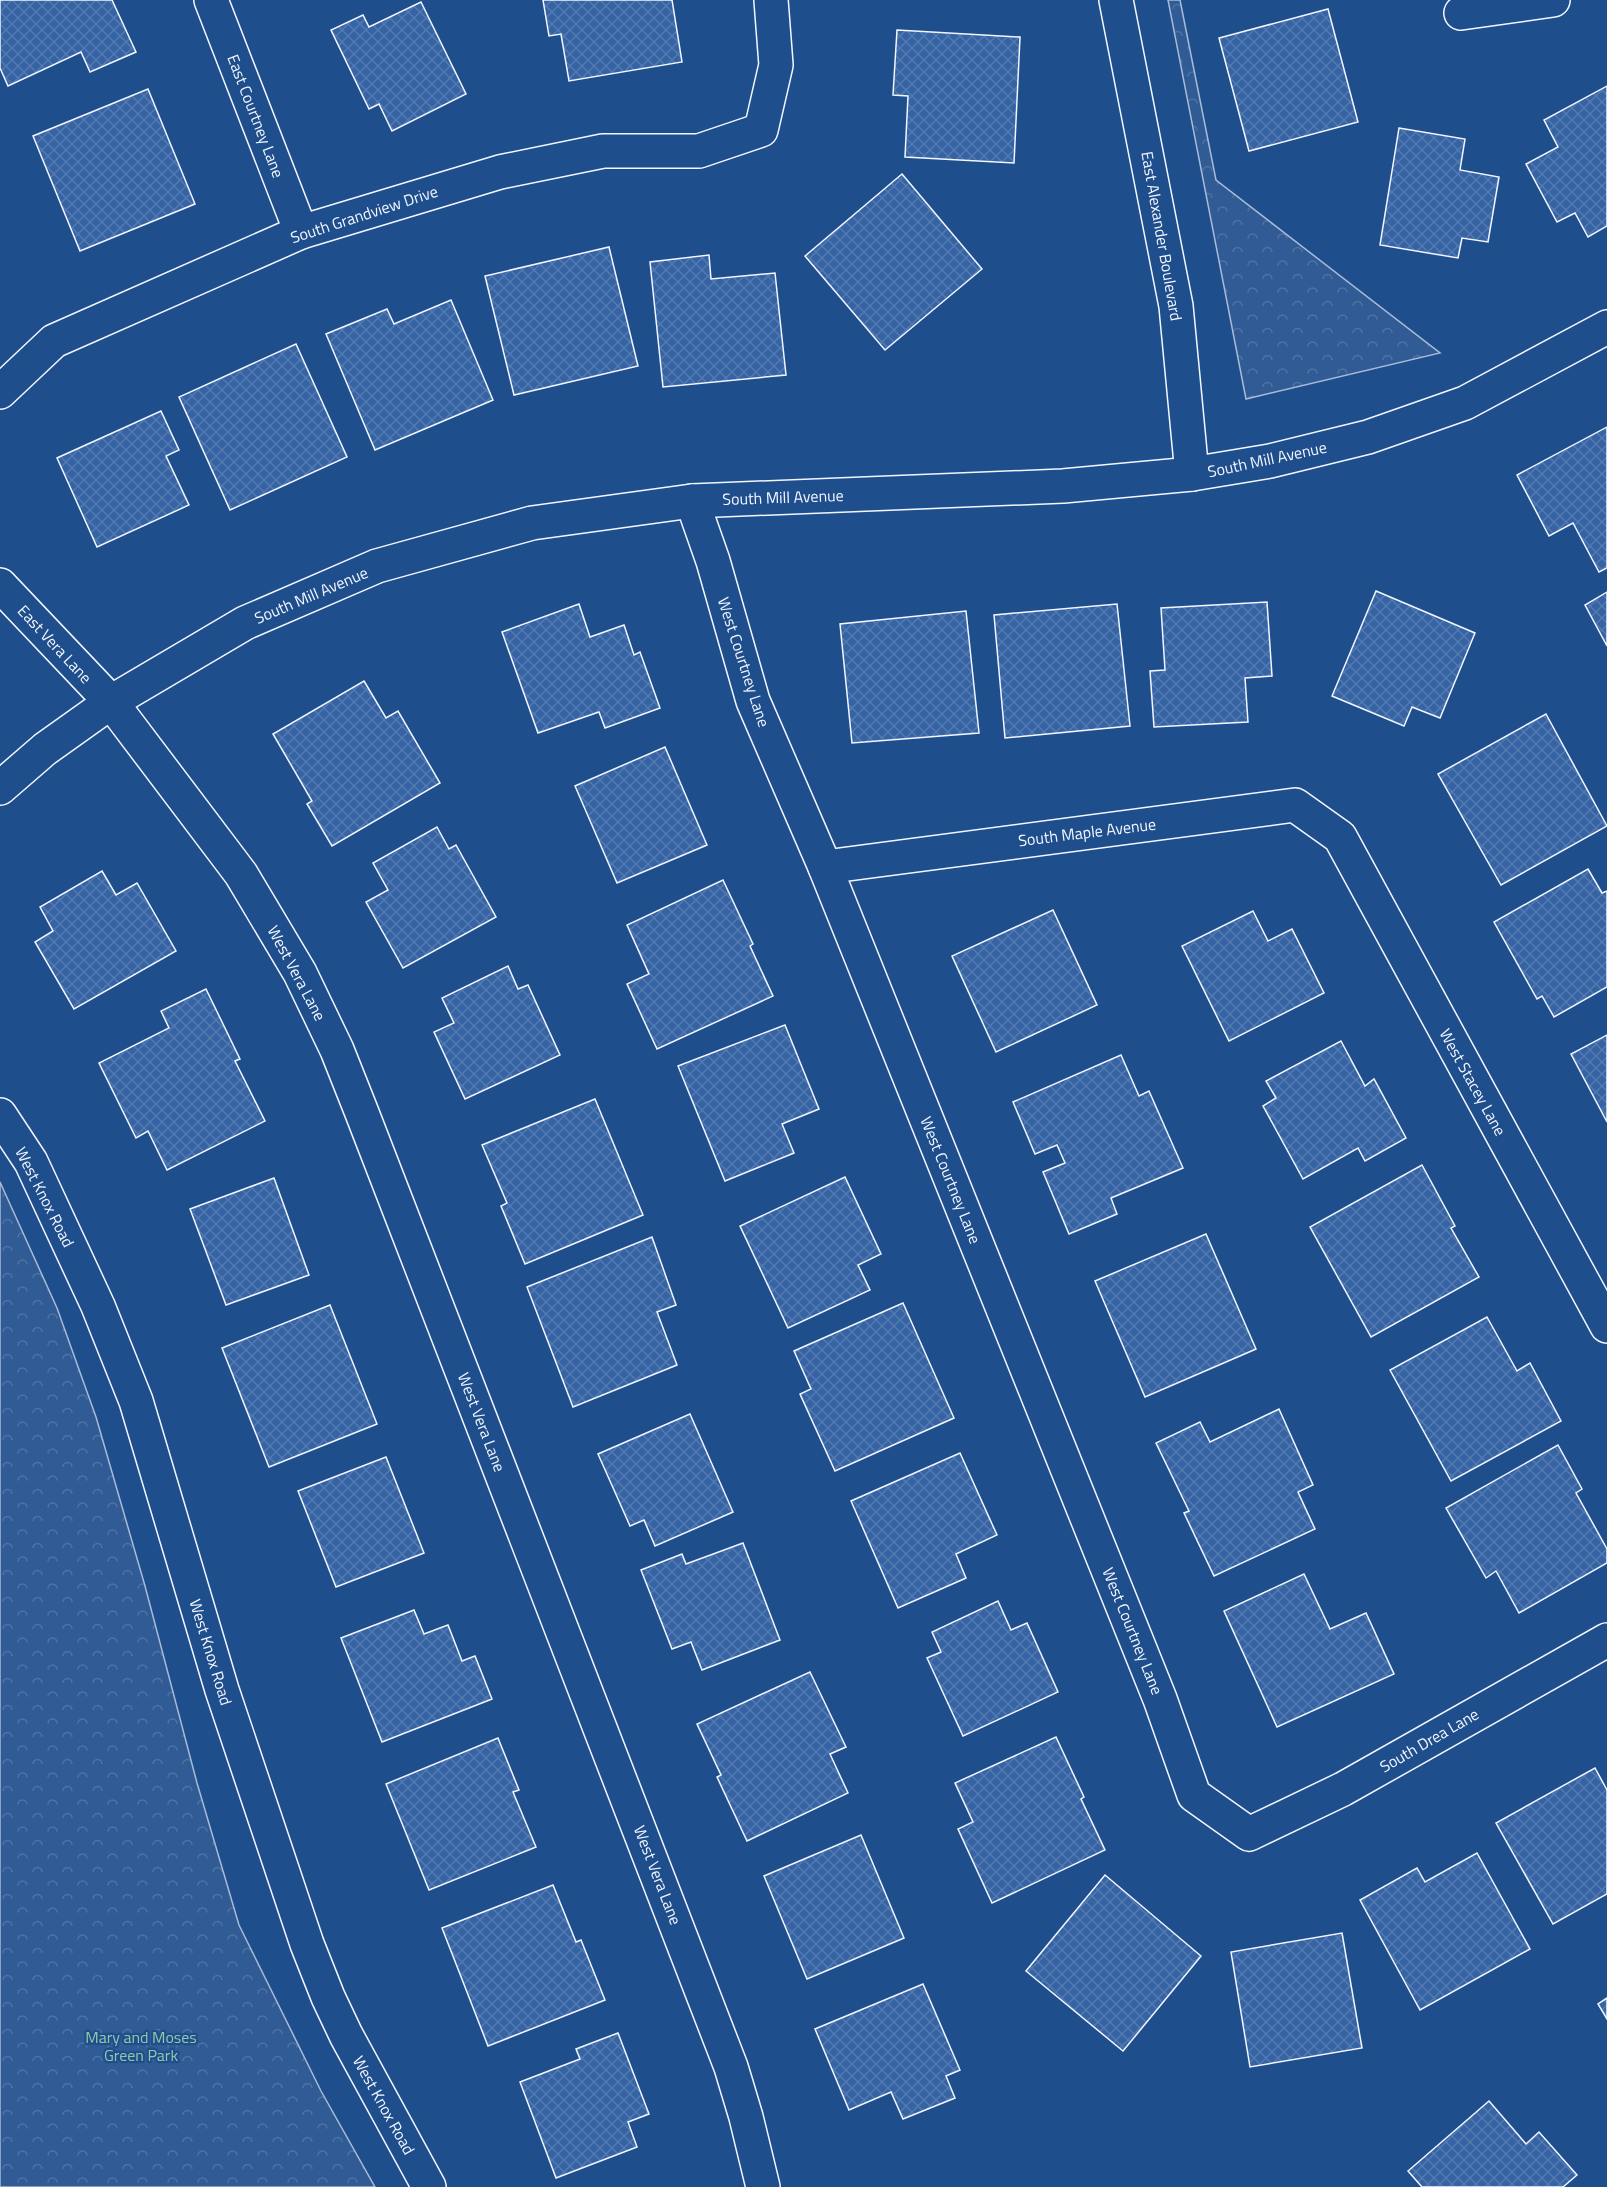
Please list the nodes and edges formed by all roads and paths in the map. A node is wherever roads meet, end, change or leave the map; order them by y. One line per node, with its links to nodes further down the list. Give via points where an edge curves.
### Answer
1 (211, 0): 6 (street, East Courtney Lane)
2 (771, 0): 6 (street, South Grandview Drive, via 776,64 761,130 699,151 603,152 500,172)
3 (1116, 0): 9 (street, East Alexander Boulevard, via 1176,306)
4 (1553, 0): 5 (street)
5 (1461, 13)
6 (301, 232): 8 (street, South Grandview Drive, via 54,341)
7 (1607, 327): 9 (street, South Mill Avenue, via 1465,403 1368,437 1270,461)
8 (0, 392)
9 (1192, 474): 10 (street, South Mill Avenue, via 1062,486)
10 (692, 501): 12 (street, South Mill Avenue, via 532,523 377,566 245,622); 15 (street, West Courtney Lane, via 753,701)
11 (0, 585): 12 (street, East Vera Lane)
12 (111, 702): 13 (street, South Mill Avenue, via 45,749); 21 (street, West Vera Lane, via 241,874 300,973 337,1050 727,2056)
13 (0, 788)
14 (1340, 837): 15 (street, South Maple Avenue, via 1295,805); 17 (street, West Stacey Lane)
15 (825, 867): 19 (street, West Courtney Lane, via 1160,1699 1194,1795)
16 (0, 1115): 20 (street, West Knox Road, via 31,1162 98,1306 136,1401 222,1690 307,1944 346,2035)
17 (1607, 1326)
18 (1607, 1640): 19 (street, South Drea Lane, via 1344,1789)
19 (1249, 1834)
20 (429, 2187)
21 (763, 2187)

